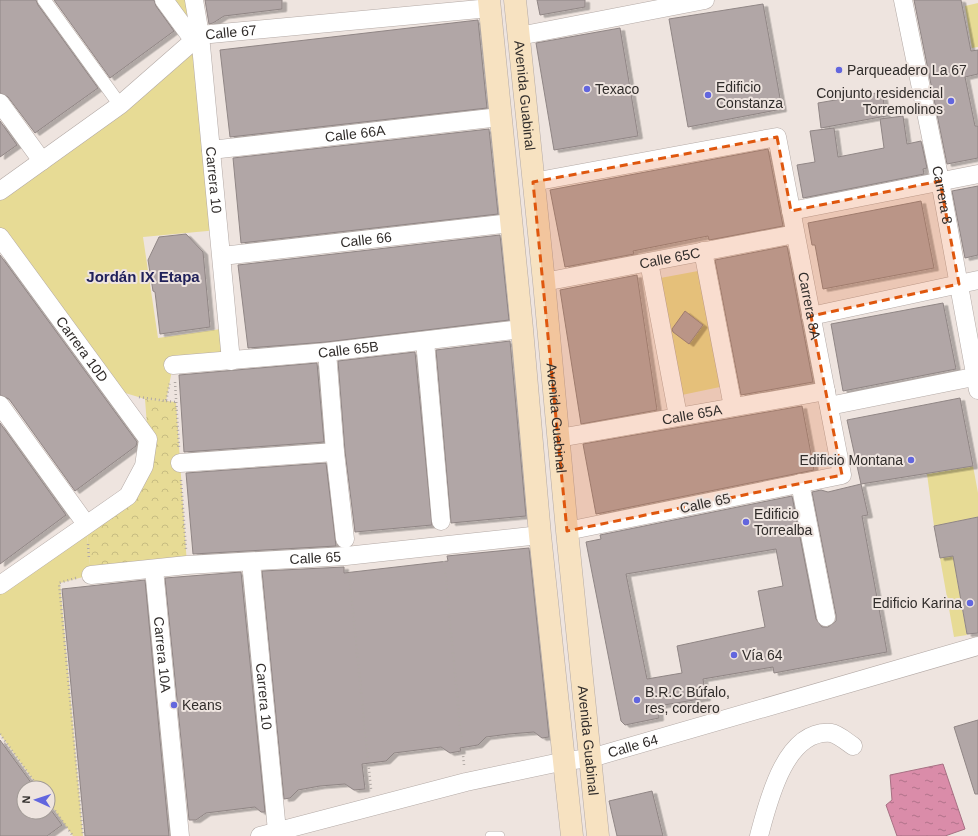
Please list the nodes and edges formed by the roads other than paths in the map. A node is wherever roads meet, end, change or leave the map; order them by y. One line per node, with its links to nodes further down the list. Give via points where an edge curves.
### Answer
1 (44, 0): 11 (street)
2 (164, 0): 9 (street)
3 (194, 0): 9 (street, Carrera 10)
4 (515, 0): 8 (main road, Avenida Guabinal)
5 (704, 0): 8 (street)
6 (903, 0): 16 (street, Carrera 8)
7 (490, 4): 9 (street, Calle 67); 12 (main road, Avenida Guabinal)
8 (519, 36): 17 (main road, Avenida Guabinal)
9 (197, 38): 11 (street, Calle 67); 13 (street, Carrera 10)
10 (0, 103): 14 (street)
11 (120, 105): 14 (street, Calle 67)
12 (500, 116): 13 (street, Calle 66A); 20 (main road, Avenida Guabinal)
13 (211, 150): 24 (street, Carrera 10)
14 (42, 161): 18 (street, Calle 67)
15 (978, 174): 16 (street)
16 (940, 181): 19 (street); 28 (street, Carrera 8)
17 (533, 182): 19 (street, Carrera 8A, via 777,137); 27 (main road, Avenida Guabinal)
18 (0, 191)
19 (791, 211): 21 (street, Carrera 8A)
20 (511, 223): 24 (street, Calle 66); 30 (main road, Avenida Guabinal)
21 (795, 234): 23 (street, Calle 65C); 29 (street, Carrera 8A)
22 (0, 237): 46 (street, Carrera 10D, via 148,439 144,466 128,496)
23 (703, 251): 25 (street, Calle 65C); 38 (street)
24 (222, 256): 33 (street, Carrera 10)
25 (649, 262): 27 (street, Calle 65C); 39 (street)
26 (978, 280): 28 (street)
27 (544, 282): 40 (main road, Avenida Guabinal)
28 (959, 284): 29 (street); 35 (street, Carrera 8)
29 (811, 316): 36 (street, Carrera 8A)
30 (522, 329): 31 (street, Calle 65B); 48 (main road, Avenida Guabinal)
31 (425, 341): 32 (street, Calle 65B); 45 (street)
32 (327, 352): 33 (street, Calle 65B); 41 (street)
33 (231, 361): 34 (street, Calle 65B)
34 (173, 365)
35 (977, 380): 36 (street, Calle 65A)
36 (828, 398): 38 (street, Calle 65A); 43 (street, Carrera 8A)
37 (0, 405): 46 (street)
38 (733, 407): 39 (street, Calle 65A)
39 (678, 416): 40 (street, Calle 65A)
40 (558, 438): 47 (main road, Avenida Guabinal)
41 (334, 452): 42 (street); 49 (street)
42 (180, 463)
43 (842, 475): 44 (street, Calle 65)
44 (800, 483): 47 (street, Calle 65); 54 (street)
45 (441, 521)
46 (86, 524): 53 (street)
47 (567, 531): 57 (main road, Avenida Guabinal)
48 (540, 535): 49 (street, Calle 65, via 443,546); 58 (main road, Avenida Guabinal)
49 (346, 547): 50 (street, Calle 65)
50 (251, 562): 51 (street, Calle 65); 59 (street, Carrera 10)
51 (154, 569): 52 (street, Calle 65); 60 (street, Carrera 10A)
52 (91, 575)
53 (3, 577)
54 (826, 616)
55 (978, 646): 57 (street, Calle 64)
56 (852, 746): 65 (street, via 832,733 811,736 791,752 771,792)
57 (591, 758): 58 (street, Calle 64); 64 (main road, Avenida Guabinal)
58 (565, 761): 59 (street, Calle 64, via 373,805); 63 (main road, Avenida Guabinal)
59 (278, 833)
60 (180, 836)
61 (490, 836): 62 (lane)
62 (500, 836)
63 (572, 836)
64 (598, 836)
65 (759, 836)

